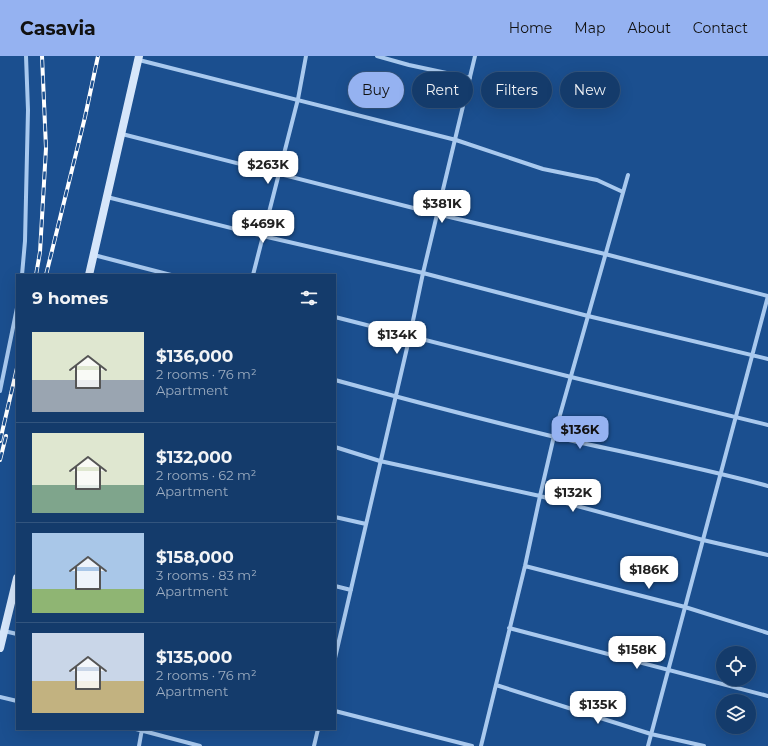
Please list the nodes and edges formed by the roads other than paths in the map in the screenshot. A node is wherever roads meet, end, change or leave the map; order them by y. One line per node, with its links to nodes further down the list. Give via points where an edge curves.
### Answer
1 (26, 56): 21 (street, via 28,110)
2 (306, 56): 8 (street)
3 (377, 56): 6 (street)
4 (475, 56): 7 (street)
5 (139, 58): 8 (street); 10 (street)
6 (444, 72)
7 (471, 72)
8 (298, 100): 11 (street); 12 (street)
9 (463, 108): 11 (street)
10 (121, 133): 12 (street); 15 (street)
11 (456, 140): 14 (street, via 543,169 597,180); 16 (street)
12 (279, 174): 16 (street); 17 (street)
13 (628, 175): 14 (street)
14 (623, 192): 18 (street)
15 (107, 197): 17 (street); 19 (street)
16 (438, 214): 18 (street); 20 (street)
17 (263, 236): 20 (street); 24 (street)
18 (605, 254): 25 (street); 28 (street)
19 (93, 255): 22 (street); 23 (street)
20 (423, 273): 28 (street); 29 (street)
21 (22, 274)
22 (89, 274)
23 (167, 274)
24 (254, 274)
25 (768, 296): 30 (street)
26 (16, 313): 34 (street)
27 (336, 316): 29 (street)
28 (588, 316): 30 (street); 32 (street)
29 (410, 335): 32 (street); 35 (street)
30 (752, 355): 31 (street); 36 (street)
31 (768, 359)
32 (571, 377): 36 (street); 38 (street)
33 (336, 380): 35 (street)
34 (0, 391)
35 (396, 397): 38 (street); 40 (street)
36 (736, 417): 37 (street); 41 (street)
37 (768, 425)
38 (554, 436): 41 (street); 43 (street)
39 (336, 447): 40 (street)
40 (380, 461): 43 (street); 45 (street)
41 (721, 473): 42 (street); 46 (street)
42 (768, 486)
43 (540, 496): 46 (street); 48 (street)
44 (336, 517): 45 (street)
45 (366, 524): 51 (street)
46 (703, 540): 47 (street); 52 (street)
47 (768, 555)
48 (525, 566): 52 (street); 53 (street)
49 (16, 582): 54 (street)
50 (336, 586): 51 (street)
51 (351, 590): 58 (street)
52 (685, 607): 55 (street); 59 (street)
53 (509, 628): 59 (street); 60 (street)
54 (4, 631): 56 (street); 57 (street)
55 (768, 633)
56 (16, 634)
57 (0, 648)
58 (336, 648)
59 (668, 670): 61 (street); 67 (street)
60 (496, 685): 67 (street); 72 (street)
61 (768, 696)
62 (0, 697): 63 (street)
63 (16, 701)
64 (336, 712): 71 (street)
65 (142, 730): 68 (street); 69 (street)
66 (318, 730): 70 (street)
67 (651, 734): 73 (street); 74 (street)
68 (139, 746)
69 (200, 746)
70 (314, 746)
71 (472, 746)
72 (481, 746)
73 (648, 746)
74 (704, 746)

